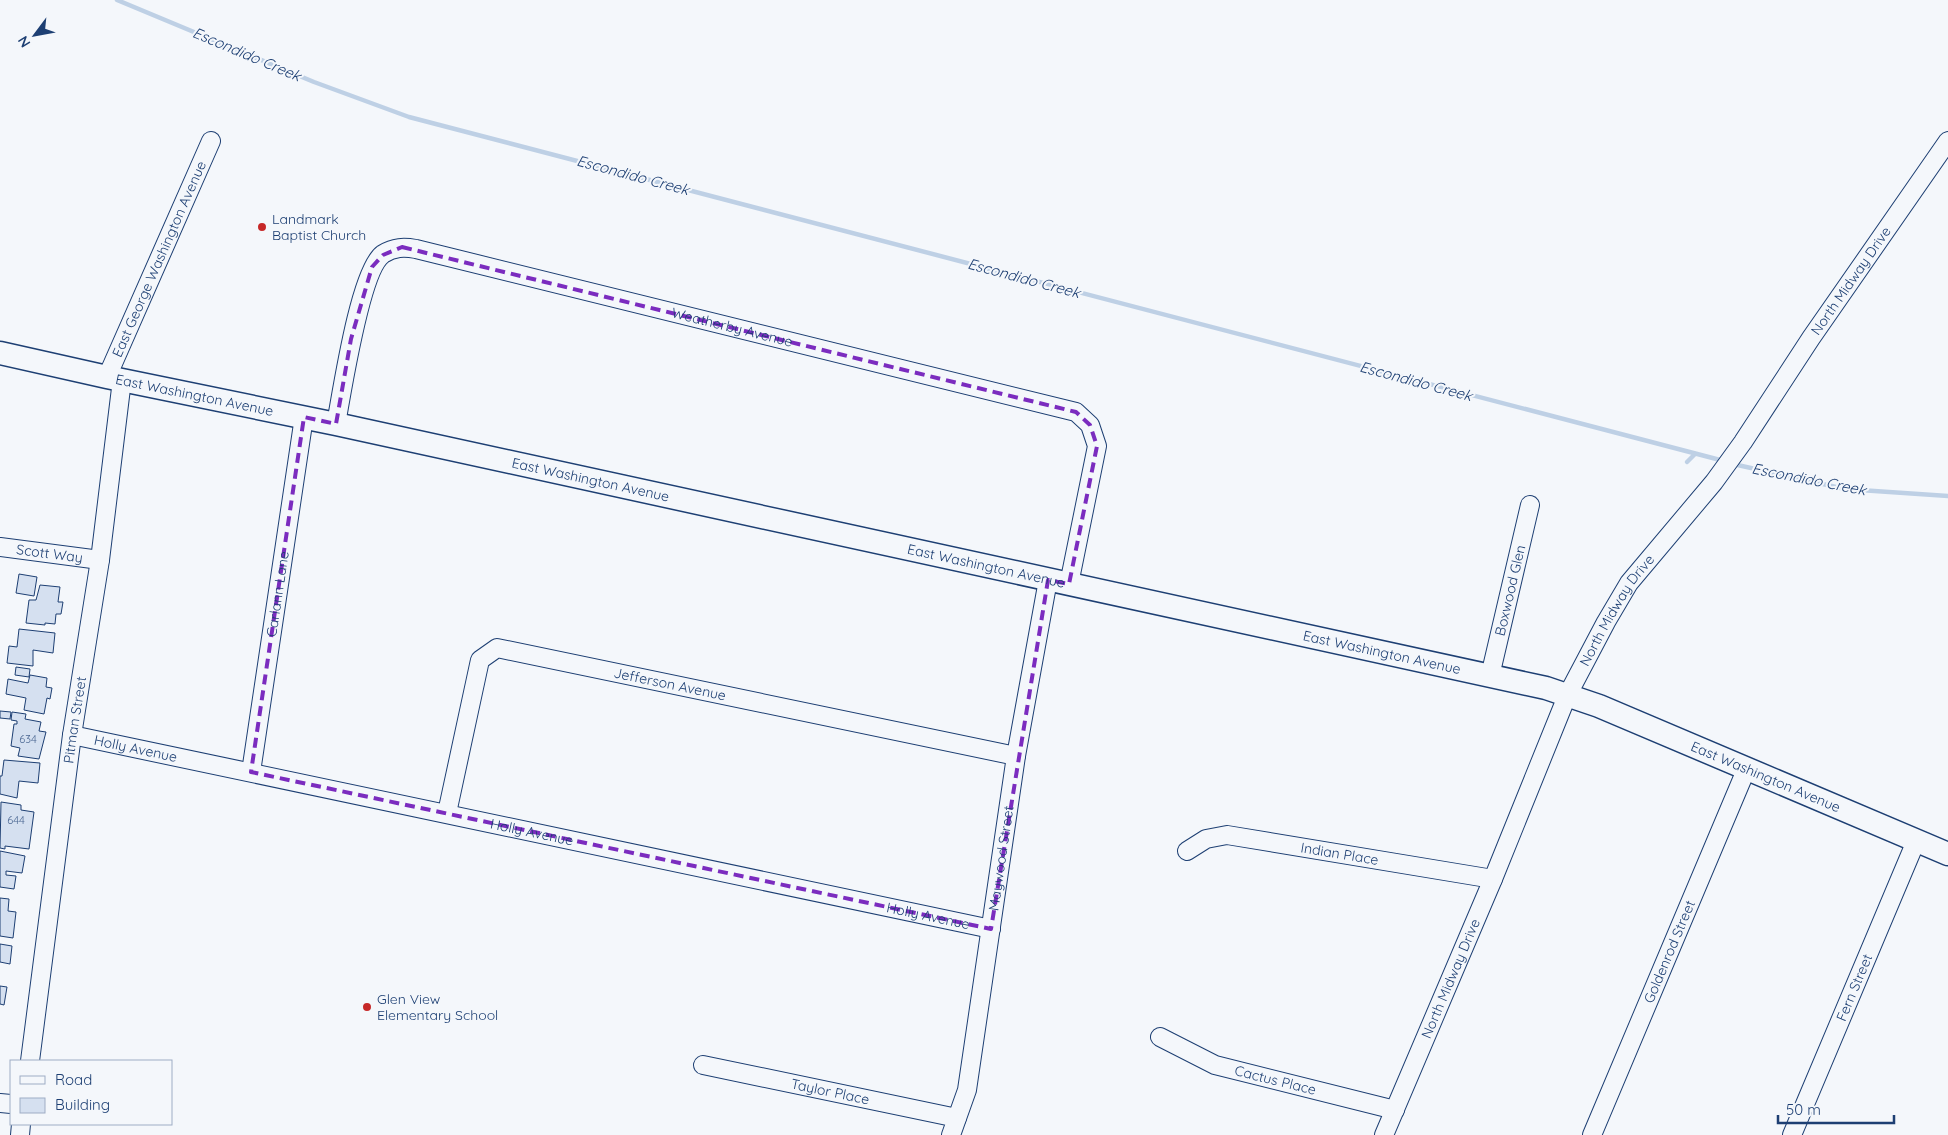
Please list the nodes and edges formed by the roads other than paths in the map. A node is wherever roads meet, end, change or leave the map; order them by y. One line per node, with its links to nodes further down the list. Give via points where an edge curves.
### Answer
1 (210, 141): 4 (street, East George Washington Avenue)
2 (1948, 141): 12 (street, North Midway Drive, via 1743,442 1714,482 1629,583)
3 (0, 353): 4 (main road, East Washington Avenue)
4 (114, 378): 5 (main road, East Washington Avenue); 9 (street, Pitman Street)
5 (304, 417): 6 (main road, East Washington Avenue); 16 (street, Carlann Lane)
6 (336, 424): 10 (main road, East Washington Avenue); 10 (street, Weatherby Avenue, via 351,339 372,267 383,255 402,247 416,249 1076,412 1090,425 1097,446)
7 (1530, 505): 11 (street, Boxwood Glen)
8 (0, 547): 9 (street, Scott Way)
9 (100, 560): 13 (street, Pitman Street)
10 (1059, 582): 11 (main road, East Washington Avenue); 14 (street, Maywood Street)
11 (1490, 676): 12 (main road, East Washington Avenue)
12 (1568, 696): 15 (main road, East Washington Avenue); 21 (street, North Midway Drive)
13 (72, 734): 16 (street, Holly Avenue); 24 (street, Pitman Street)
14 (1016, 756): 17 (street, Jefferson Avenue, via 497,648 480,660); 22 (street, Maywood Street)
15 (1746, 770): 18 (main road, East Washington Avenue); 30 (street, Goldenrod Street)
16 (251, 772): 17 (street, Holly Avenue)
17 (447, 813): 22 (street, Holly Avenue)
18 (1916, 841): 20 (main road, East Washington Avenue); 31 (street, Fern Street)
19 (1187, 851): 21 (street, Indian Place, via 1206,840 1227,835)
20 (1948, 854)
21 (1493, 878): 26 (street, North Midway Drive)
22 (991, 929): 27 (street, Maywood Street, via 967,1090)
23 (1160, 1037): 26 (street, Cactus Place, via 1215,1066)
24 (30, 1060)
25 (703, 1065): 27 (street, Taylor Place)
26 (1395, 1110): 29 (street, North Midway Drive)
27 (957, 1118): 28 (street, Maywood Street)
28 (951, 1135)
29 (1384, 1135)
30 (1592, 1135)
31 (1792, 1135)

